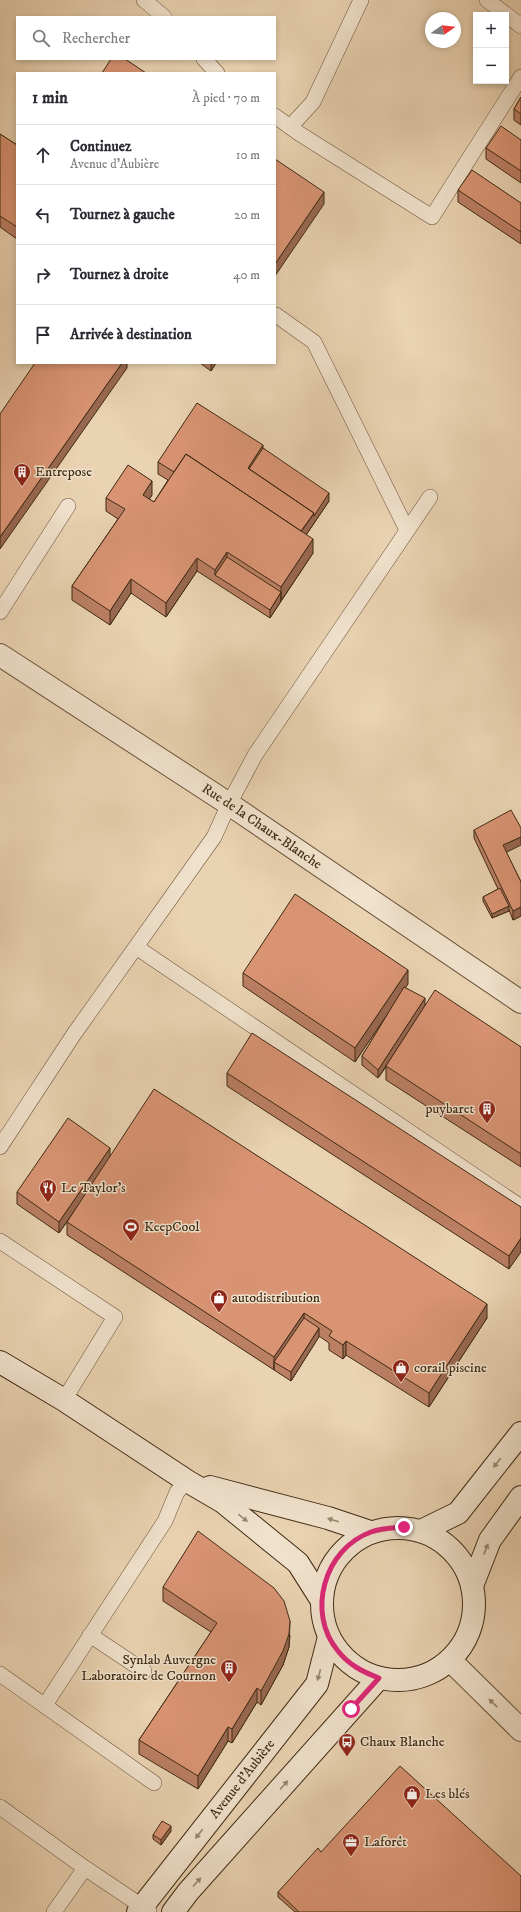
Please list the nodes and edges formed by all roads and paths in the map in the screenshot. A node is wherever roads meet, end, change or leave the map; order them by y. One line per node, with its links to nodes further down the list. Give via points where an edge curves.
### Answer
1 (144, 0): 4 (lane)
2 (361, 0): 10 (lane, via 313,102)
3 (487, 0): 5 (lane)
4 (163, 16)
5 (521, 26)
6 (205, 60): 7 (lane)
7 (216, 72)
8 (521, 77): 10 (lane, via 432,217)
9 (276, 117): 10 (lane)
10 (290, 127)
11 (276, 315): 14 (lane, via 314,342)
12 (430, 496): 14 (lane)
13 (68, 506): 15 (lane)
14 (407, 530): 17 (lane, via 255,755)
15 (0, 612)
16 (0, 655): 17 (main road, Rue de la Chaux-Blanche)
17 (229, 804): 18 (lane, via 214,838); 19 (main road, Rue de la Chaux-Blanche)
18 (136, 947): 20 (lane, via 74,1034); 21 (lane)
19 (521, 1002)
20 (0, 1148)
21 (521, 1207)
22 (0, 1241): 24 (lane, via 115,1318)
23 (0, 1362): 24 (main road)
24 (64, 1400): 26 (main road)
25 (521, 1433): 28 (main road, one-way to 28, via 458,1512)
26 (187, 1481): 29 (main road, one-way to 26, via 328,1518); 31 (main road, one-way to 31, via 223,1502 298,1563); 32 (lane, via 177,1492 165,1521)
27 (521, 1497): 30 (main road, one-way to 27, via 490,1540)
28 (421, 1531): 29 (main road, via 404,1527); 30 (main road, via 448,1546 467,1571)
29 (370, 1532): 31 (main road, via 354,1541 331,1567)
30 (472, 1586): 34 (main road, via 474,1606 471,1627 466,1639)
31 (322, 1601): 33 (main road)
32 (90, 1635): 35 (lane); 38 (lane)
33 (329, 1637): 37 (main road, via 350,1663 363,1672); 43 (main road, Avenue d'Aubière, one-way to 43, via 317,1684)
34 (450, 1660): 37 (main road, via 424,1676 409,1680); 39 (main road, one-way to 34)
35 (144, 1671)
36 (0, 1674): 38 (lane)
37 (379, 1678): 45 (main road, one-way to 37)
38 (45, 1705): 40 (lane)
39 (521, 1730)
40 (154, 1783)
41 (0, 1807): 42 (lane)
42 (85, 1868): 43 (lane); 44 (lane)
43 (144, 1910)
44 (54, 1912)
45 (173, 1912)

